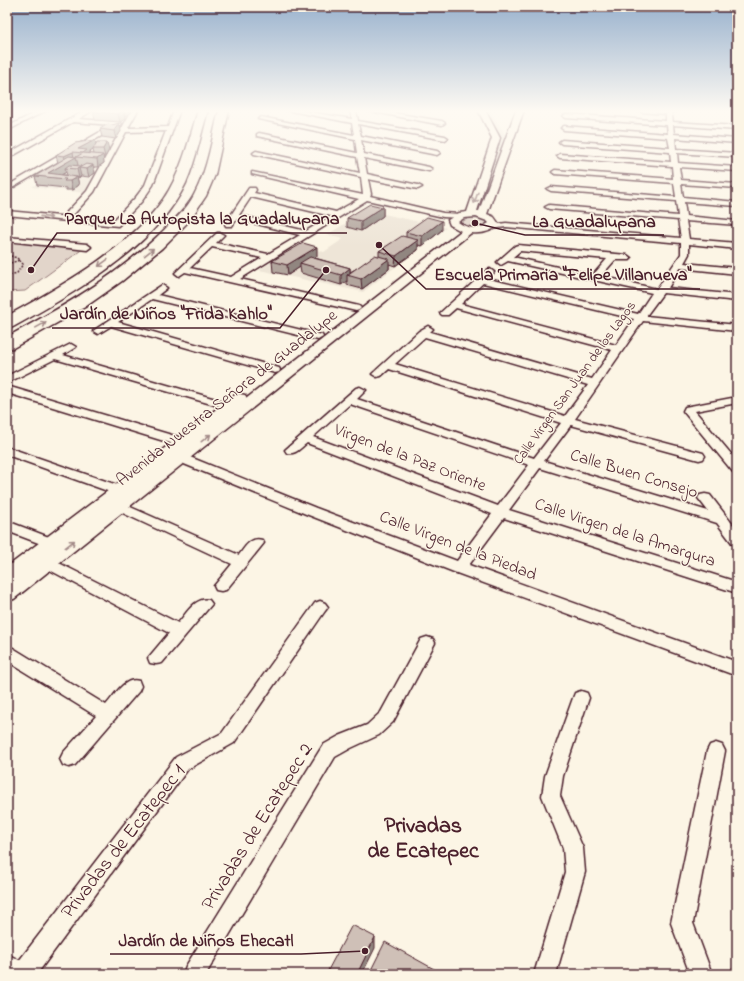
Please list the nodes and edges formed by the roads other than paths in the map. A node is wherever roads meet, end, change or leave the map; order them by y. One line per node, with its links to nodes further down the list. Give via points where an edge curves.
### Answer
1 (361, 155): 18 (street)
2 (64, 156): 22 (street)
3 (110, 156): 27 (street, via 90,192)
4 (160, 156): 33 (street, via 149,185)
5 (189, 156): 63 (highway, one-way to 63, via 183,176 165,207 130,242 56,295)
6 (213, 156): 68 (highway, one-way to 6, via 79,304 117,278 157,245 184,218 200,196)
7 (279, 156): 23 (street)
8 (295, 156): 18 (street)
9 (398, 156): 10 (street)
10 (408, 156): 11 (street); 18 (street, via 423,178)
11 (414, 156)
12 (490, 156): 29 (street, one-way to 29)
13 (501, 156): 31 (street)
14 (559, 156): 20 (street)
15 (674, 156): 16 (street, Calle Virgen San Juan de los Lagos)
16 (675, 165): 17 (street); 19 (street, Calle Virgen San Juan de los Lagos); 20 (street)
17 (737, 169)
18 (364, 175): 23 (street, via 367,194)
19 (677, 182): 20 (street); 21 (street); 24 (street, Calle Virgen San Juan de los Lagos)
20 (553, 184): 24 (street); 34 (street)
21 (737, 186)
22 (7, 189)
23 (365, 198): 30 (street); 37 (street, via 443,215)
24 (680, 200): 25 (street); 34 (street, Calle Virgen San Juan de los Lagos)
25 (737, 204)
26 (7, 206): 27 (street)
27 (71, 212): 33 (street)
28 (7, 213): 33 (street, one-way to 33, via 115,224)
29 (470, 214): 31 (street); 37 (street)
30 (337, 215): 32 (street, via 250,192); 39 (street)
31 (482, 215): 38 (street)
32 (235, 216): 36 (street); 39 (street)
33 (122, 218)
34 (682, 219): 35 (street); 42 (street, Calle Virgen San Juan de los Lagos)
35 (737, 223)
36 (229, 224)
37 (460, 224): 38 (street, via 482,230); 60 (street, Avenida Nuestra Señora de Guadalupe); 87 (street, Avenida Nuestra Señora de Guadalupe, one-way to 37)
38 (492, 224): 42 (street)
39 (307, 234): 46 (street)
40 (220, 235): 43 (street)
41 (7, 239): 45 (street)
42 (685, 241): 44 (street); 49 (street, Calle Virgen San Juan de los Lagos, via 685,254)
43 (211, 244): 46 (street); 53 (street, via 180,272)
44 (737, 246)
45 (87, 247)
46 (268, 257): 53 (street)
47 (613, 257): 48 (street); 52 (street); 52 (street, via 518,248 504,260)
48 (627, 258)
49 (676, 265): 50 (street); 56 (street, Calle Virgen San Juan de los Lagos)
50 (737, 271)
51 (490, 272): 54 (street)
52 (595, 278): 56 (street)
53 (232, 280): 60 (street)
54 (481, 280): 59 (street); 62 (street)
55 (162, 288): 57 (street)
56 (660, 291): 58 (street); 62 (street, Calle Virgen San Juan de los Lagos)
57 (151, 296): 64 (street); 67 (street)
58 (737, 298)
59 (455, 305): 61 (street); 70 (street)
60 (356, 308): 67 (street, Avenida Nuestra Señora de Guadalupe)
61 (445, 314)
62 (640, 318): 65 (street); 70 (street, Calle Virgen San Juan de los Lagos)
63 (7, 323)
64 (110, 324): 66 (street); 73 (street)
65 (737, 328)
66 (98, 331)
67 (318, 337): 73 (street, Avenida Nuestra Señora de Guadalupe)
68 (7, 344)
69 (71, 347): 71 (street)
70 (619, 348): 76 (street, Calle Virgen San Juan de los Lagos)
71 (56, 356): 75 (street); 81 (street)
72 (388, 365): 74 (street); 76 (street, via 426,331); 82 (street)
73 (275, 370): 81 (street, Avenida Nuestra Señora de Guadalupe)
74 (377, 374)
75 (7, 380)
76 (594, 382): 82 (street, Calle Virgen San Juan de los Lagos)
77 (7, 389): 84 (street)
78 (360, 390): 79 (street)
79 (349, 400): 83 (street); 89 (street, Calle Buen Consejo)
80 (737, 400): 90 (street, via 688,409)
81 (229, 406): 84 (street, Avenida Nuestra Señora de Guadalupe)
82 (568, 421): 88 (street); 89 (street, Calle Virgen San Juan de los Lagos)
83 (305, 438): 85 (street); 94 (street, Virgen de la Paz Oriente)
84 (181, 442): 87 (street, Avenida Nuestra Señora de Guadalupe)
85 (291, 450)
86 (7, 451): 91 (street)
87 (174, 455): 91 (street, Avenida Nuestra Señora de Guadalupe); 93 (street, Avenida Nuestra Señora de Guadalupe); 102 (street, Calle Virgen de la Piedad)
88 (699, 456)
89 (536, 463): 94 (street, Calle Virgen San Juan de los Lagos); 95 (street, Calle Buen Consejo)
90 (736, 468)
91 (118, 490): 98 (street, Avenida Nuestra Señora de Guadalupe)
92 (705, 498): 95 (street)
93 (119, 506): 100 (street, Avenida Nuestra Señora de Guadalupe, one-way to 93); 101 (street)
94 (501, 512): 102 (street, Calle Virgen San Juan de los Lagos); 105 (street, Calle Virgen de la Amargura)
95 (721, 520): 97 (street)
96 (7, 526): 98 (street)
97 (737, 540)
98 (49, 542): 103 (street, Avenida Nuestra Señora de Guadalupe)
99 (257, 543): 101 (street)
100 (47, 562): 106 (street, Avenida Nuestra Señora de Guadalupe); 109 (street)
101 (241, 562): 104 (street)
102 (460, 568): 113 (street, Calle Virgen de la Piedad)
103 (7, 576)
104 (221, 586)
105 (737, 588)
106 (7, 594)
107 (204, 604): 109 (street)
108 (320, 607): 121 (street, Privadas de Ecatepec 1, via 228,738 182,763)
109 (179, 632): 112 (street)
110 (427, 643): 122 (street, Privadas de Ecatepec 2, via 387,717 373,730 329,751)
111 (7, 653): 116 (street)
112 (156, 658)
113 (737, 669)
114 (133, 686): 116 (street)
115 (581, 698): 123 (street, via 554,776 551,796 573,848 575,872)
116 (108, 715): 118 (street)
117 (716, 751): 124 (street, via 682,923)
118 (69, 759)
119 (7, 969): 120 (main road)
120 (14, 974)
121 (23, 974)
122 (194, 974)
123 (545, 974)
124 (701, 974)

